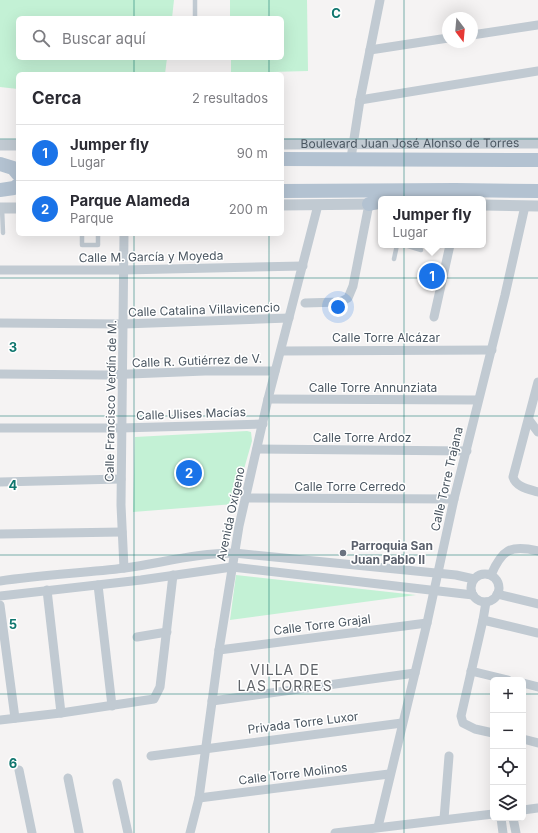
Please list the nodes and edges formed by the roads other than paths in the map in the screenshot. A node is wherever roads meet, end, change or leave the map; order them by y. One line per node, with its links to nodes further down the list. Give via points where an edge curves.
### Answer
1 (195, 0): 3 (lane)
2 (380, 0): 7 (street)
3 (195, 16)
4 (538, 25): 5 (street)
5 (478, 34)
6 (442, 39): 7 (street)
7 (370, 50): 9 (street)
8 (538, 72): 9 (street)
9 (360, 100): 15 (street)
10 (538, 143): 15 (street, Boulevard Juan José Alonso de Torres)
11 (284, 144): 12 (street, Boulevard Juan José Alonso de Torres)
12 (315, 144): 15 (street, Boulevard Juan José Alonso de Torres); 17 (street)
13 (16, 145): 14 (street)
14 (0, 146)
15 (352, 151): 17 (main road, Boulevard Juan José Alonso de Torres); 18 (main road, Boulevard Juan José Alonso de Torres)
16 (284, 159): 17 (main road, Boulevard Juan José Alonso de Torres)
17 (316, 159)
18 (537, 159)
19 (16, 163): 20 (main road)
20 (0, 164): 21 (main road)
21 (16, 172)
22 (16, 186): 23 (main road)
23 (0, 190)
24 (455, 190): 25 (main road); 26 (main road); 29 (main road)
25 (284, 191)
26 (538, 191)
27 (0, 193): 28 (main road)
28 (16, 193)
29 (412, 196)
30 (377, 203): 31 (street); 50 (street, via 348,298 340,302)
31 (318, 205): 33 (street); 47 (street, Avenida Oxígeno)
32 (486, 205): 34 (street)
33 (284, 206)
34 (525, 206): 35 (street); 55 (street, Calle Torre Trajana)
35 (538, 206)
36 (1, 208): 37 (street); 38 (lane)
37 (16, 208)
38 (3, 232)
39 (82, 236): 40 (lane, via 82,245 98,245)
40 (98, 236)
41 (124, 236): 49 (street, Calle Francisco Verdín de M.)
42 (396, 248): 46 (lane)
43 (414, 248): 45 (lane)
44 (449, 248): 51 (street)
45 (421, 250)
46 (394, 259)
47 (303, 266): 49 (street, Calle M. García y Moyeda); 52 (street, Avenida Oxígeno)
48 (0, 270): 49 (street, Calle M. García y Moyeda)
49 (124, 270): 54 (street, Calle Francisco Verdín de M.)
50 (305, 303)
51 (434, 317)
52 (289, 318): 54 (street, Calle Catalina Villavicencio); 56 (street, Avenida Oxígeno)
53 (0, 323): 54 (street, Calle Catalina Villavicencio)
54 (124, 324): 59 (street, Calle Francisco Verdín de M.)
55 (492, 350): 56 (street, Calle Torre Alcázar); 62 (street, Calle Torre Trajana)
56 (281, 351): 57 (street, Avenida Oxígeno)
57 (275, 371): 59 (street, Calle R. Gutiérrez de V.); 61 (street, Avenida Oxígeno)
58 (0, 374): 59 (street, Calle R. Gutiérrez de V.)
59 (121, 375): 66 (street, Calle Francisco Verdín de M.)
60 (538, 385): 63 (street)
61 (268, 399): 62 (street, Calle Torre Annunziata); 64 (street, Avenida Oxígeno)
62 (478, 400): 69 (street, Calle Torre Trajana)
63 (529, 420): 67 (street); 72 (street, via 514,477 515,482)
64 (262, 424): 66 (street, Calle Ulises Macías); 68 (street, Avenida Oxígeno)
65 (0, 428): 66 (street, Calle Ulises Macías)
66 (121, 428): 70 (street, Calle Francisco Verdín de M.)
67 (538, 432)
68 (257, 449): 69 (street, Calle Torre Ardoz); 73 (street, Avenida Oxígeno)
69 (467, 451): 74 (street, Calle Torre Trajana)
70 (121, 480): 71 (street); 75 (street, Calle Francisco Verdín de M.)
71 (0, 482)
72 (538, 492)
73 (246, 498): 74 (street, Calle Torre Cerredo); 78 (street, Avenida Oxígeno)
74 (454, 499): 82 (street, Calle Torre Trajana)
75 (122, 532): 76 (street); 81 (street, Calle Francisco Verdín de M.)
76 (0, 534)
77 (538, 551): 84 (street, via 523,548 507,551 498,560)
78 (234, 553): 79 (street); 80 (street, Avenida Oxígeno); 81 (street)
79 (342, 563): 82 (street); 85 (street)
80 (232, 567): 83 (street); 85 (street); 102 (street, Avenida Oxígeno)
81 (124, 568): 87 (street)
82 (438, 574): 86 (street); 90 (street, Calle Torre Trajana)
83 (173, 575): 88 (street); 99 (street)
84 (491, 575): 86 (street, via 482,574); 91 (street, via 498,583)
85 (341, 579): 90 (street)
86 (474, 579): 92 (street, via 471,586)
87 (0, 581)
88 (98, 584): 89 (street); 109 (street)
89 (47, 590): 93 (street); 110 (street)
90 (435, 590): 92 (street); 98 (street, Calle Torre Trajana)
91 (497, 594): 94 (street); 95 (street)
92 (473, 595): 94 (street, via 478,600)
93 (0, 596)
94 (486, 602): 97 (street)
95 (538, 604)
96 (0, 605): 111 (street)
97 (483, 620): 100 (street); 103 (street)
98 (427, 623): 102 (street, Calle Torre Grajal); 104 (street, Calle Torre Trajana)
99 (167, 632): 101 (street); 109 (street, via 160,687 154,699)
100 (538, 633)
101 (137, 637)
102 (219, 650): 108 (street, Avenida Oxígeno)
103 (471, 671): 105 (street); 114 (street, via 462,720 468,726)
104 (415, 673): 108 (street); 113 (street, Calle Torre Trajana)
105 (496, 677)
106 (526, 684): 107 (street)
107 (538, 687)
108 (212, 701): 117 (street, Avenida Oxígeno)
109 (112, 706): 110 (street)
110 (61, 713): 111 (street)
111 (15, 718): 112 (street)
112 (0, 720)
113 (402, 723): 117 (street, Privada Torre Luxor); 121 (street, Calle Torre Trajana)
114 (490, 732)
115 (526, 741): 116 (street)
116 (538, 743)
117 (206, 747): 118 (street, Privada Torre Luxor); 124 (street, Avenida Oxígeno)
118 (151, 756)
119 (449, 756): 128 (street)
120 (19, 770): 133 (street)
121 (390, 774): 124 (street, Calle Torre Molinos); 131 (street, Calle Torre Trajana)
122 (68, 778): 134 (street)
123 (117, 783): 135 (street)
124 (199, 798): 136 (street, Avenida Oxígeno)
125 (538, 808): 126 (street)
126 (526, 810)
127 (490, 814): 128 (street)
128 (444, 819): 131 (street)
129 (502, 821): 138 (street)
130 (514, 821): 139 (street)
131 (378, 827): 132 (street)
132 (355, 832): 137 (street)
133 (32, 833)
134 (79, 833)
135 (128, 833)
136 (190, 833)
137 (340, 833)
138 (504, 833)
139 (516, 833)

